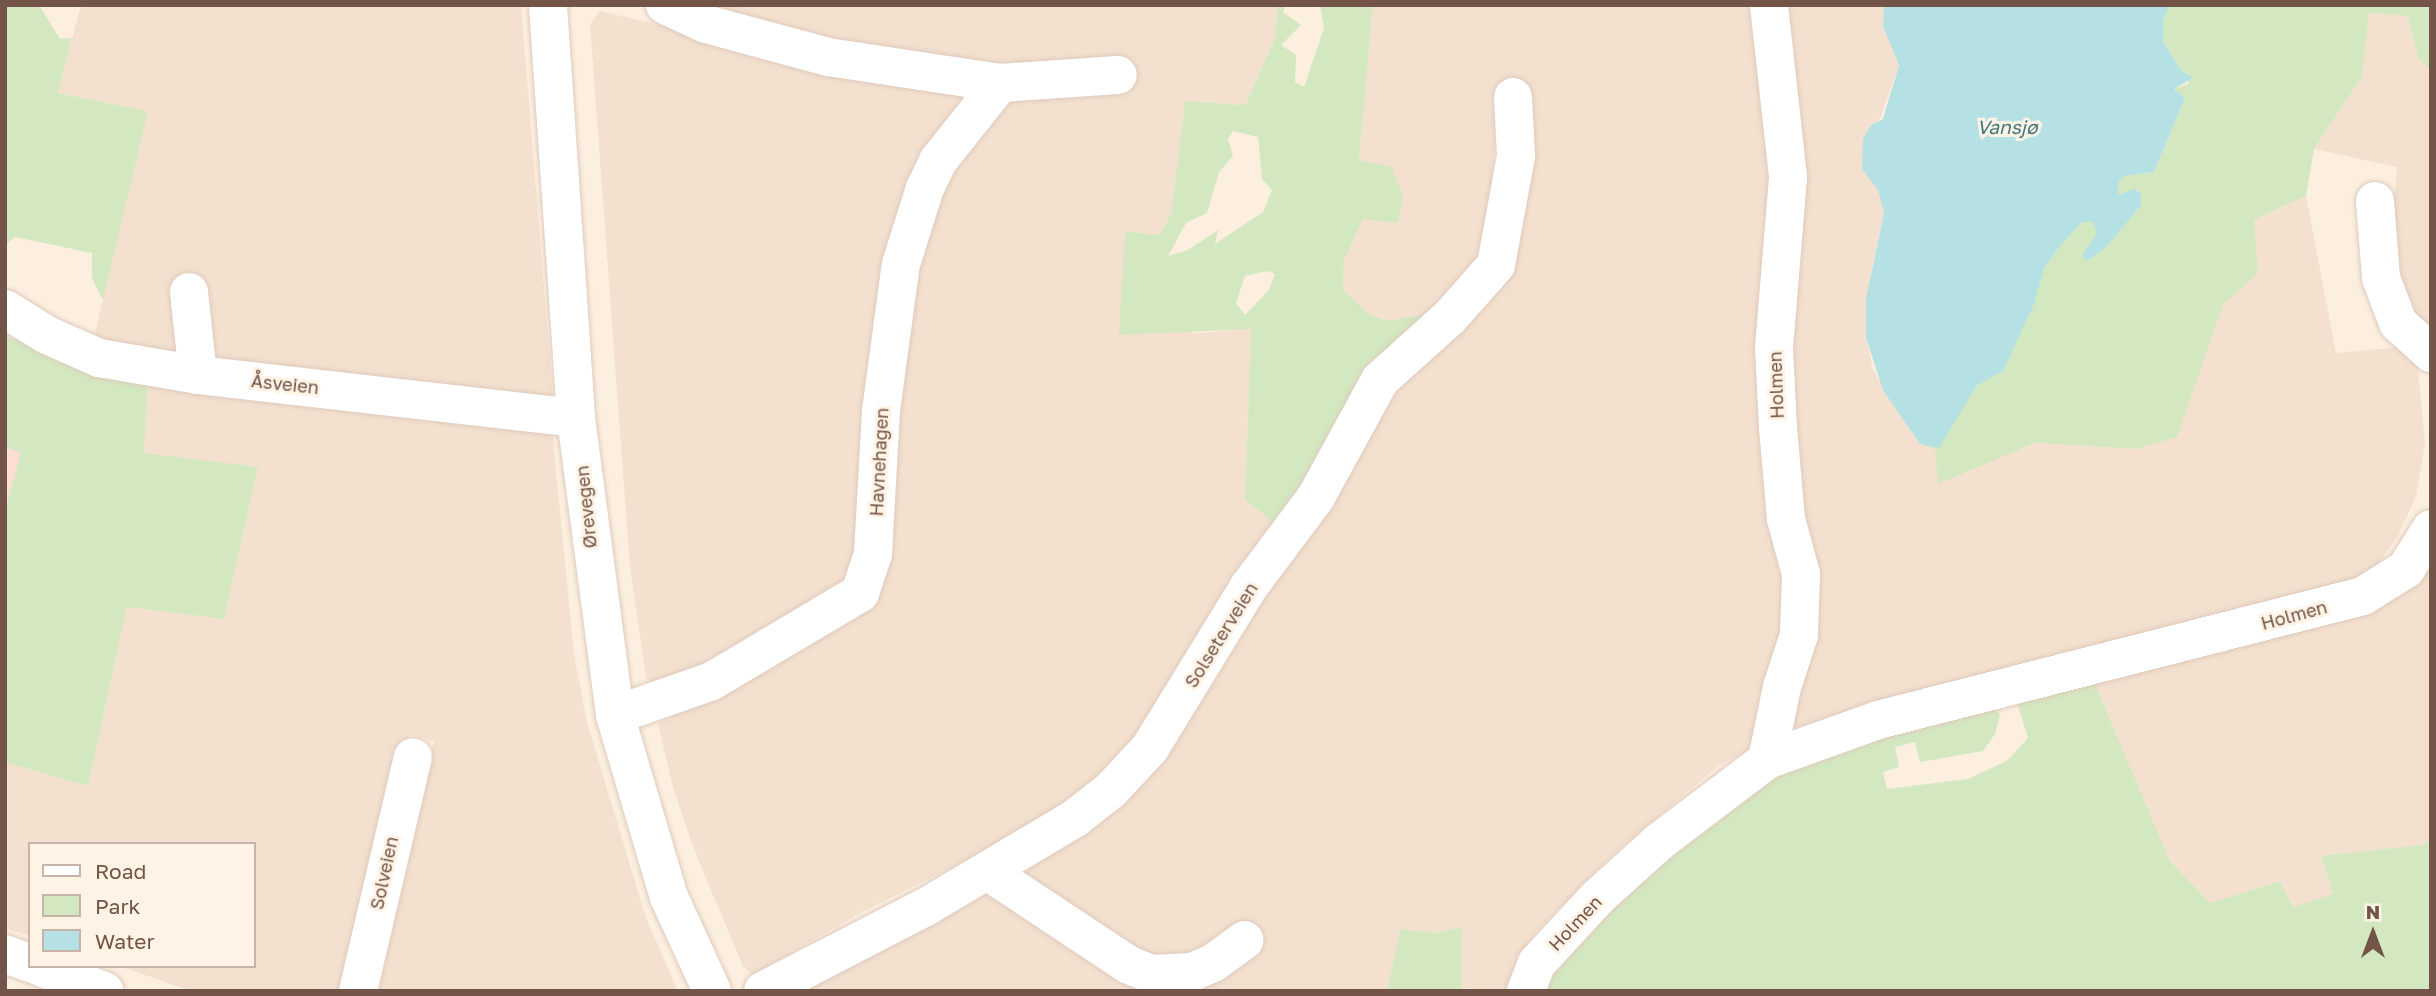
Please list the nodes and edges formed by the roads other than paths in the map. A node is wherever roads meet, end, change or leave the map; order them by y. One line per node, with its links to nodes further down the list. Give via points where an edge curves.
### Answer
1 (548, 5): 12 (street, Ørevegen)
2 (665, 5): 5 (street, via 706,24 828,57)
3 (1769, 5): 16 (street, Holmen, via 1788,177 1774,348 1778,427 1786,519 1801,574 1799,635 1782,687)
4 (1118, 75): 5 (street)
5 (1000, 83): 14 (street, Havnehagen, via 939,161 925,188 901,264 881,411 873,554 860,593 712,681)
6 (1513, 97): 17 (street, Solseterveien, via 1516,156 1496,265 1459,309 1380,380 1316,497 1248,587 1150,748 1074,819)
7 (2375, 201): 10 (street, via 2381,278 2398,323)
8 (189, 292): 11 (street)
9 (5, 309): 11 (street, Åsveien, via 47,335 99,358)
10 (2431, 353)
11 (198, 375): 12 (street, Åsveien)
12 (576, 418): 14 (street, Ørevegen)
13 (2431, 529): 16 (street, Holmen, via 2406,569 2363,596 1878,720)
14 (615, 715): 24 (street, Ørevegen, via 669,897)
15 (413, 757): 23 (street, Solveien)
16 (1767, 760): 26 (street, Holmen, via 1659,842 1597,898 1537,963)
17 (987, 871): 18 (street, via 1129,965 1151,974 1192,972); 25 (street, Solseterveien)
18 (1245, 940)
19 (5, 954): 20 (street)
20 (28, 962)
21 (43, 968): 22 (street)
22 (104, 991)
23 (358, 991)
24 (712, 991)
25 (763, 991)
26 (1526, 991)

